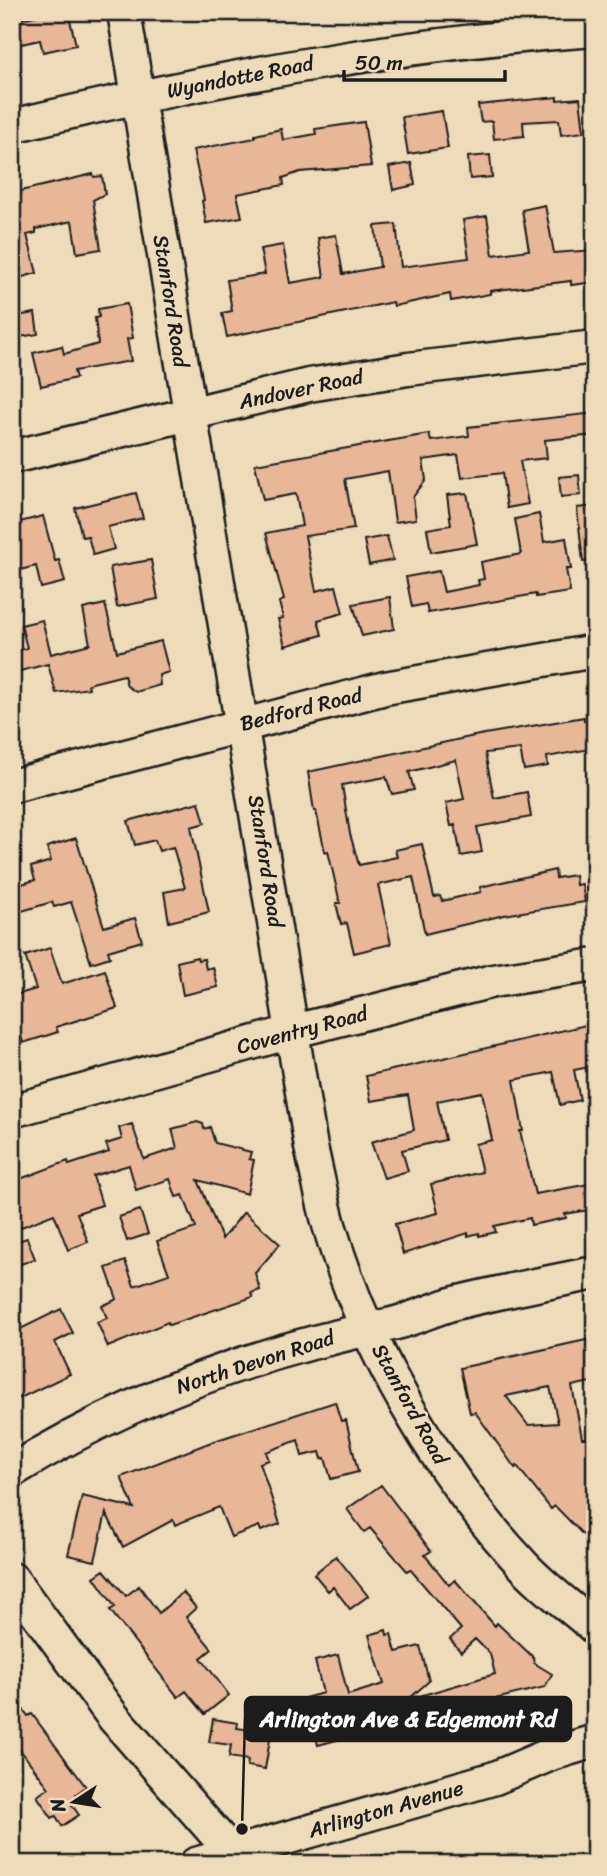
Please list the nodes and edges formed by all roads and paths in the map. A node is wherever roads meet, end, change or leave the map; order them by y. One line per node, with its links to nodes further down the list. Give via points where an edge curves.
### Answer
1 (124, 12): 3 (street, Stanford Road)
2 (595, 30): 3 (street, Wyandotte Road, via 416,47 309,63)
3 (138, 98): 4 (street, Wyandotte Road); 6 (street, Stanford Road)
4 (12, 126)
5 (595, 347): 6 (street, Andover Road, via 334,381)
6 (190, 413): 7 (street, Andover Road); 9 (street, Stanford Road)
7 (12, 457)
8 (595, 651): 9 (street, Bedford Road, via 385,688)
9 (243, 723): 10 (street, Bedford Road); 12 (street, Stanford Road)
10 (12, 786)
11 (595, 965): 12 (street, Coventry Road, via 493,981)
12 (294, 1031): 13 (street, Coventry Road); 15 (street, Stanford Road, via 311,1147 329,1225)
13 (12, 1111)
14 (595, 1273): 15 (street, North Devon Road, via 457,1302)
15 (369, 1328): 16 (street, North Devon Road, via 227,1367 169,1389); 18 (street, Stanford Road, via 412,1415 447,1469 523,1565)
16 (12, 1471)
17 (12, 1579): 22 (street, via 114,1718)
18 (595, 1628)
19 (595, 1741): 21 (street, Arlington Avenue)
20 (595, 1762): 21 (street, Arlington Avenue, via 559,1772)
21 (495, 1778): 22 (street, Arlington Avenue)
22 (237, 1858): 23 (street, Arlington Avenue)
23 (196, 1864)

